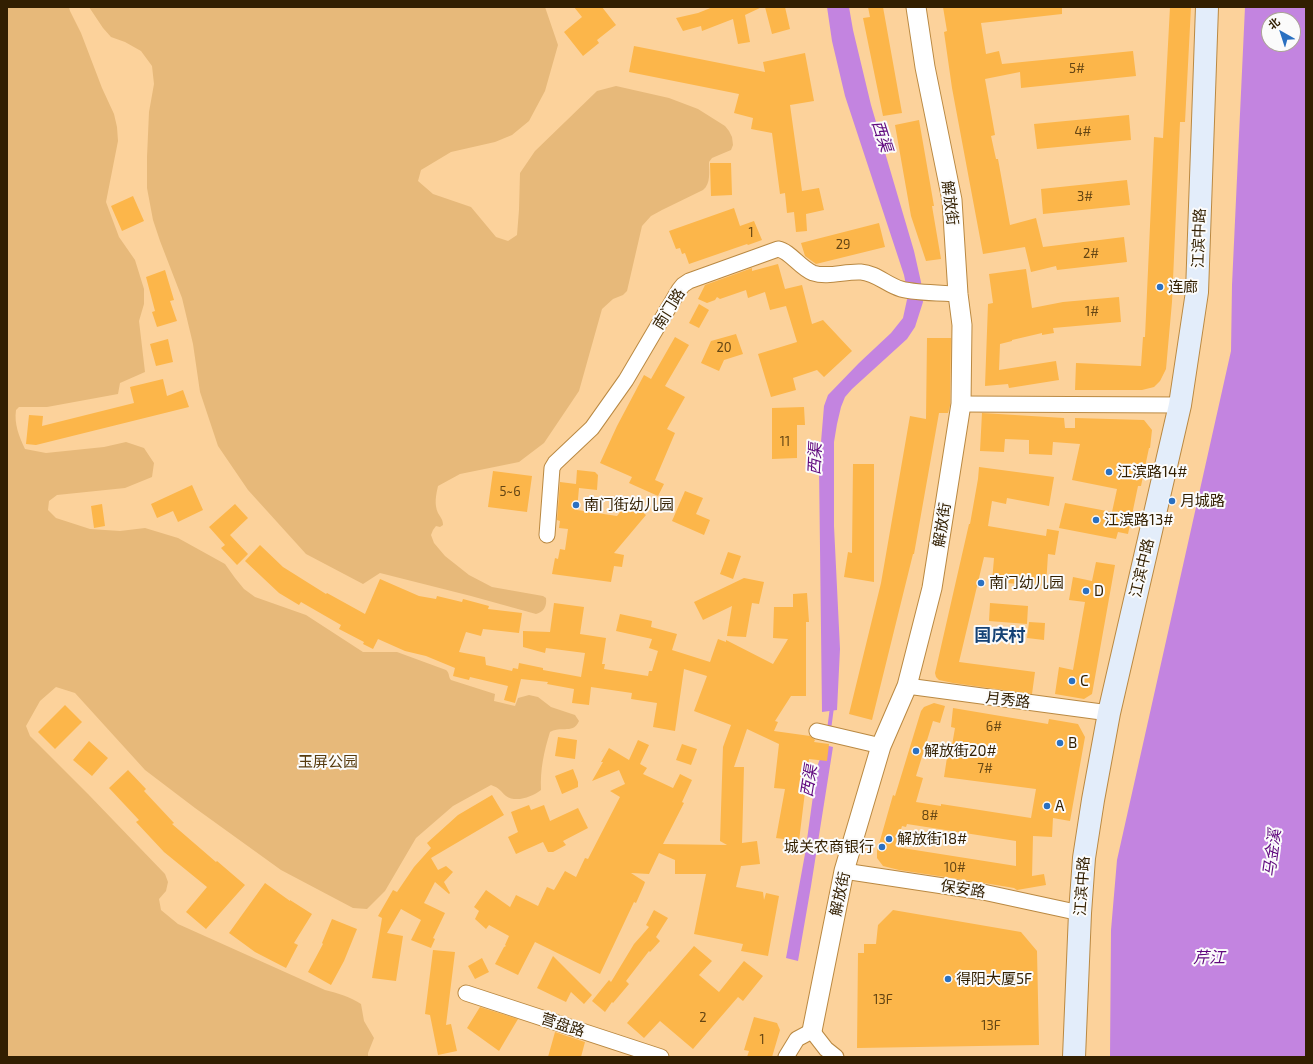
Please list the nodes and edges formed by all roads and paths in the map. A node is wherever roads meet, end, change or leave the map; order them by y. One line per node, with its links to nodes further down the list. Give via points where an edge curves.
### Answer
1 (916, 7): 3 (street, 解放街, via 925,67 952,200)
2 (1207, 7): 5 (main road, 江滨中路, via 1197,292)
3 (958, 294): 4 (street, 解放街, via 962,326); 6 (street, 南门路, via 903,289 862,272 814,273 778,249 689,281 679,290 626,380 592,428 552,468)
4 (961, 404): 5 (street); 7 (street, 解放街, via 932,588)
5 (1180, 405): 8 (main road, 江滨中路)
6 (547, 535)
7 (907, 686): 8 (street, 月秀路); 10 (street, 解放街)
8 (1109, 713): 12 (main road, 江滨中路, via 1084,858)
9 (817, 730): 10 (street)
10 (881, 746): 11 (street, 解放街)
11 (844, 871): 12 (street, 保安路, via 983,892); 14 (street, 解放街)
12 (1080, 913): 19 (main road, 江滨中路)
13 (466, 993): 15 (street, 营盘路)
14 (812, 1031): 16 (street, via 797,1039); 17 (street); 18 (street)
15 (661, 1057)
16 (786, 1057)
17 (822, 1057)
18 (836, 1057)
19 (1074, 1057)

